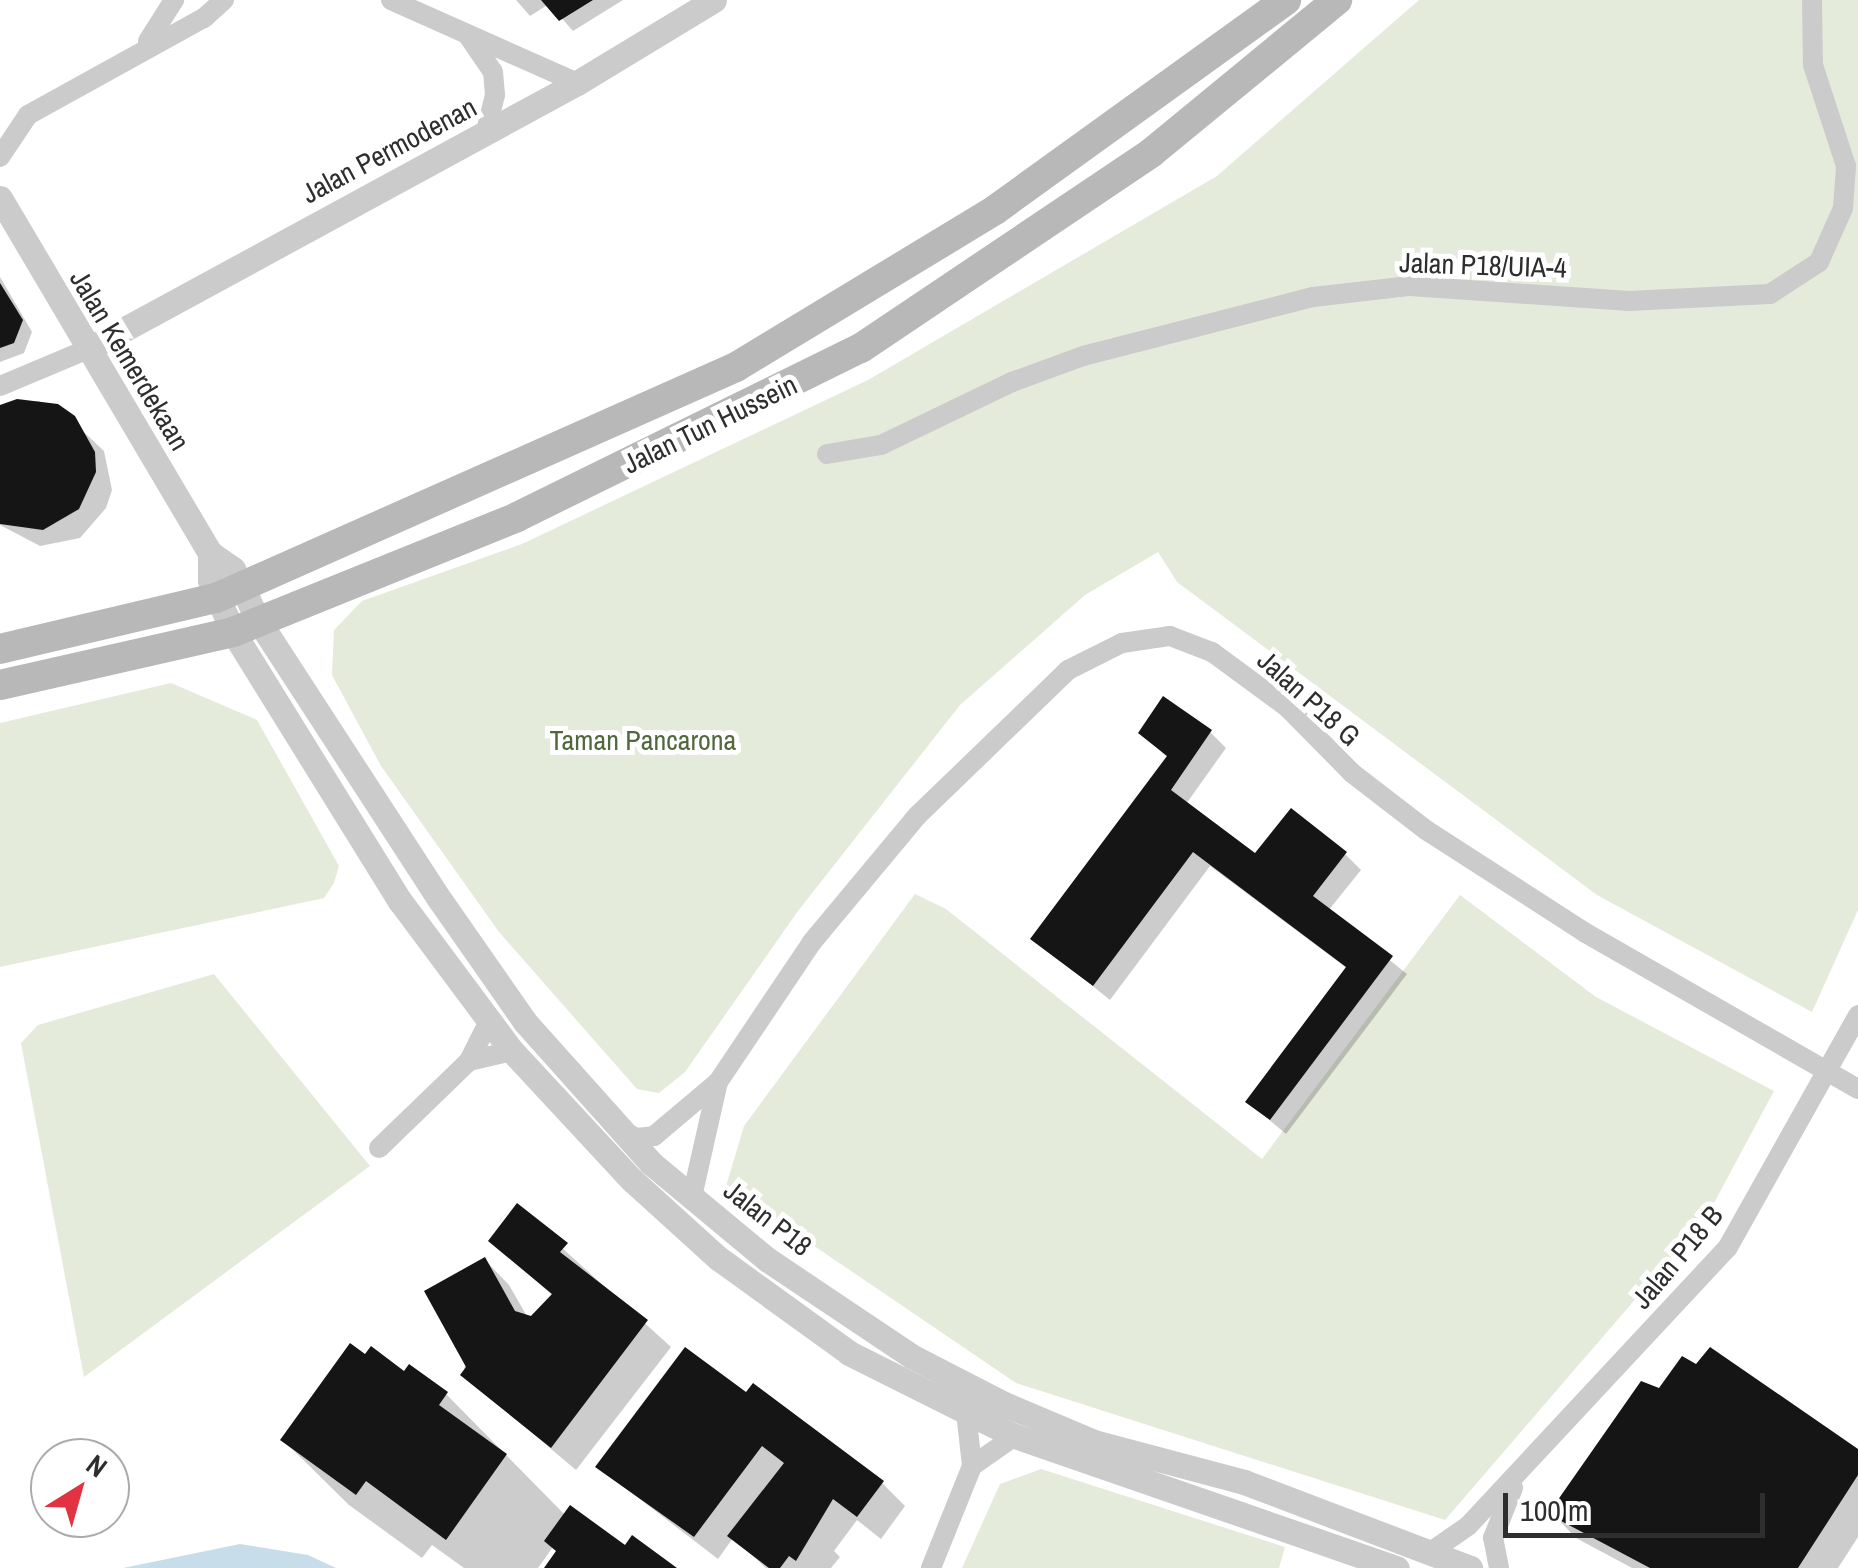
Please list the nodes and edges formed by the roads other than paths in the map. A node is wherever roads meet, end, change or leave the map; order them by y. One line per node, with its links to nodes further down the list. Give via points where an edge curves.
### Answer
1 (174, 0): 9 (street)
2 (218, 0): 9 (street, via 204,18)
3 (391, 0): 8 (street)
4 (714, 0): 10 (street, Jalan Permodenan)
5 (1286, 0): 19 (main road, Jalan Tun Hussein, via 980,220 736,367)
6 (1338, 0): 20 (main road, Jalan Tun Hussein, via 1140,161 861,348 518,517)
7 (1812, 0): 18 (street, Jalan P18/UIA-4, via 1813,65 1846,166 1843,208 1819,262 1770,294 1628,301 1410,286 1313,297 1083,356 1012,382 881,446)
8 (468, 35): 10 (street); 13 (street, via 492,72 496,95)
9 (143, 47): 11 (street)
10 (577, 84): 13 (street, Jalan Permodenan)
11 (28, 115): 12 (street); 14 (street)
12 (0, 118)
13 (486, 132): 16 (street, Jalan Permodenan)
14 (0, 156)
15 (0, 198): 16 (street, Jalan Kemerdekaan)
16 (88, 349): 17 (street); 19 (street, Jalan Kemerdekaan)
17 (0, 386)
18 (828, 454)
19 (229, 593): 20 (street); 21 (main road, Jalan Tun Hussein)
20 (246, 626): 22 (main road, Jalan Tun Hussein); 24 (street, via 400,901); 30 (street, Jalan P18, via 514,1006)
21 (0, 649)
22 (0, 686)
23 (1858, 1015): 27 (street, Jalan P18 B)
24 (489, 1021): 25 (street); 26 (street)
25 (512, 1051): 26 (street); 33 (street, via 632,1180 718,1258 849,1353)
26 (469, 1061): 31 (street)
27 (1828, 1071): 28 (street, Jalan P18 G, via 1584,932 1426,830 1352,773 1287,707 1212,652 1170,636 1122,643 1068,670 973,760 812,942); 29 (street, Jalan P18 G); 35 (street, Jalan P18 B, via 1728,1246)
28 (718, 1082): 30 (street, Jalan P18 G, via 654,1136 636,1138); 32 (street, Jalan P18 G)
29 (1858, 1089)
30 (614, 1125): 32 (street, Jalan P18)
31 (379, 1148)
32 (692, 1197): 37 (street, Jalan P18, via 768,1260 896,1346 1002,1403 1094,1442 1244,1482)
33 (966, 1412): 34 (street); 36 (street)
34 (1015, 1436): 36 (street); 39 (street)
35 (1531, 1455): 37 (street, Jalan P18 B, via 1468,1526); 41 (street, Jalan P18 B, via 1492,1538)
36 (972, 1466): 38 (street)
37 (1432, 1550): 40 (street, Jalan P18)
38 (931, 1568)
39 (1398, 1568)
40 (1470, 1568)
41 (1499, 1568)

